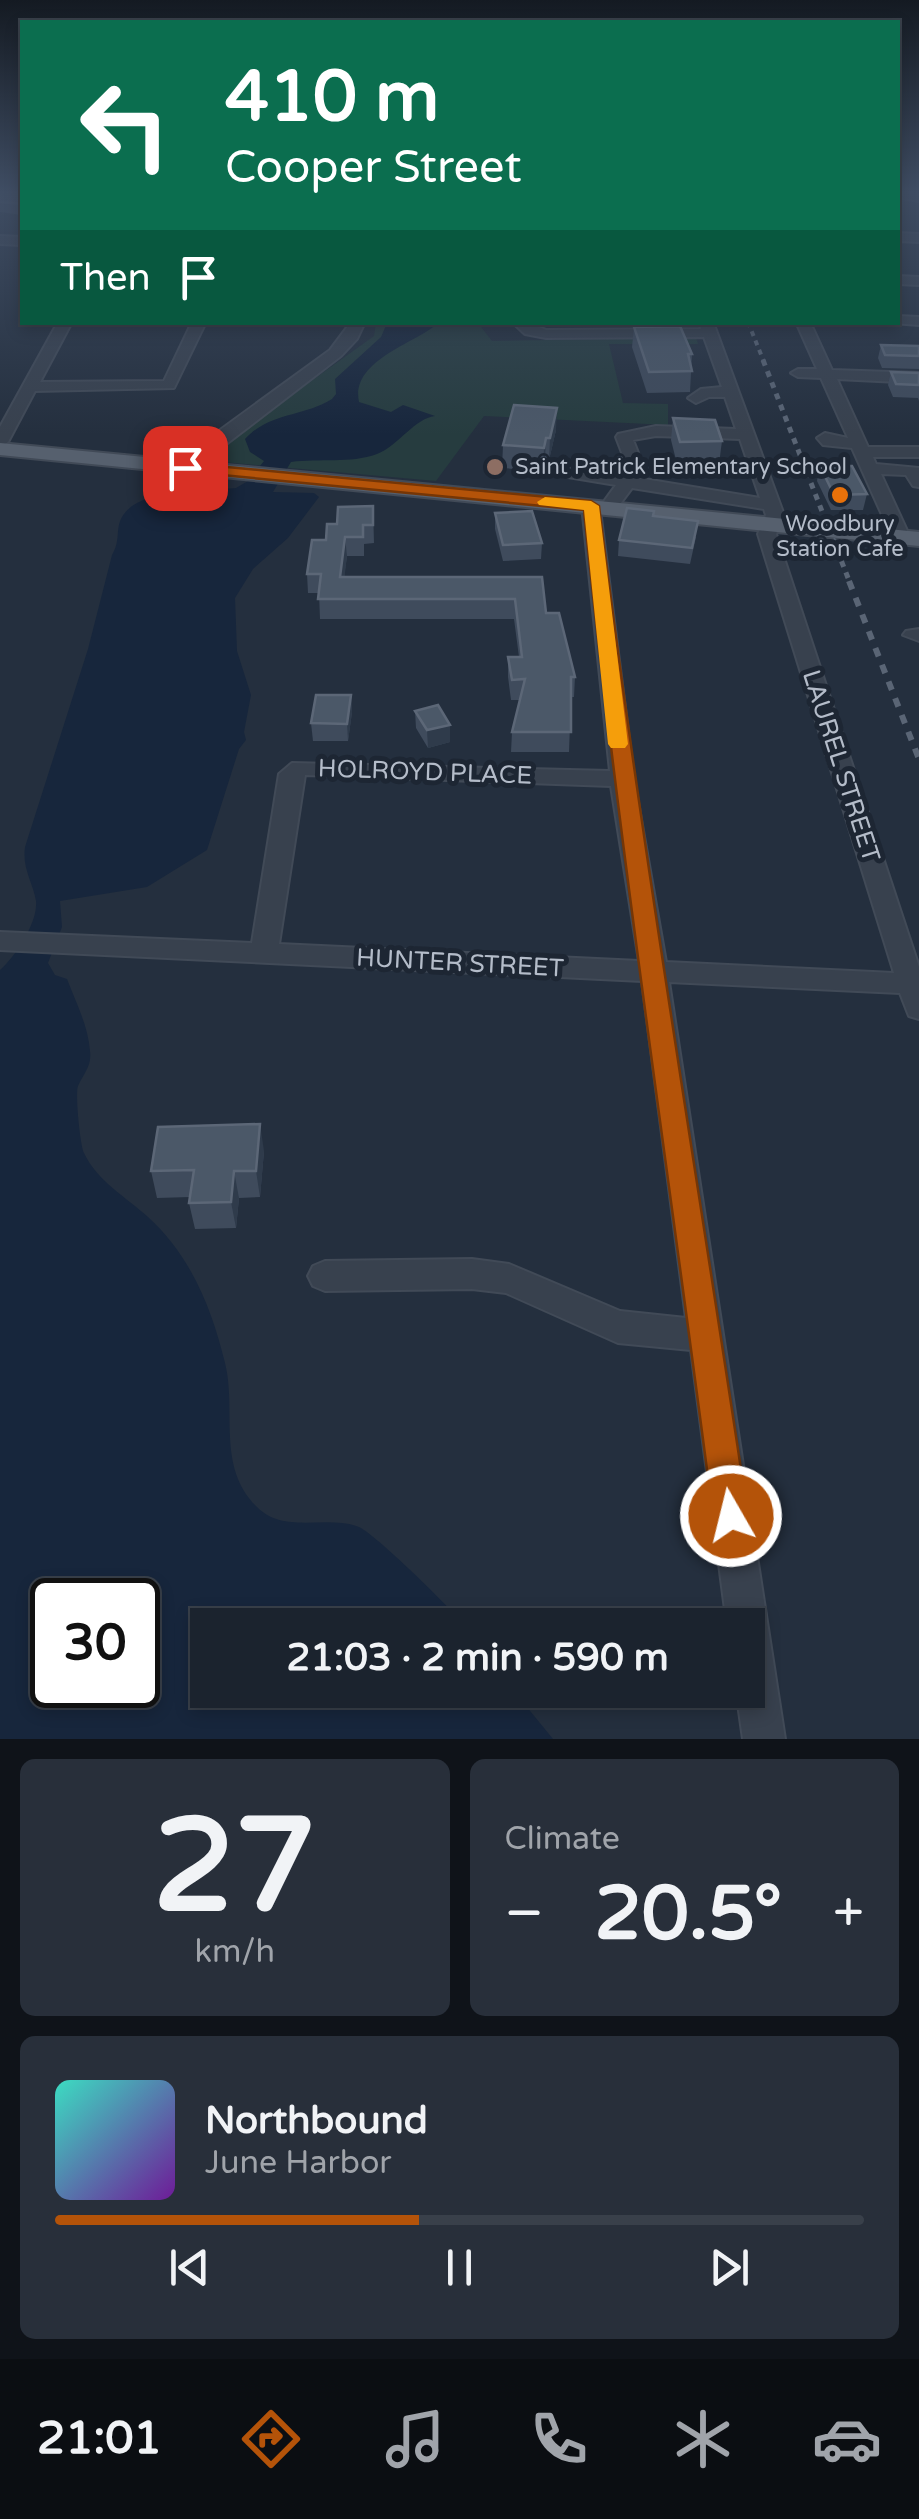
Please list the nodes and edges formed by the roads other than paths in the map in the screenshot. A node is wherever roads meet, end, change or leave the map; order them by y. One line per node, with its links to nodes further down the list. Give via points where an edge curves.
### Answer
1 (63, 325): 12 (street)
2 (198, 325): 12 (street, via 158,393)
3 (358, 325): 20 (street, via 336,354)
4 (523, 325): 6 (street, via 530,331)
5 (804, 325): 10 (street)
6 (579, 328): 7 (street)
7 (682, 328): 8 (street)
8 (708, 328): 13 (street, LAUREL STREET)
9 (798, 373): 10 (street)
10 (828, 374): 11 (street); 18 (street)
11 (919, 378)
12 (30, 387): 17 (street)
13 (731, 392): 14 (street); 15 (street, LAUREL STREET)
14 (696, 398)
15 (746, 434): 24 (street, via 630,434 623,440 633,456); 26 (street, LAUREL STREET)
16 (825, 438): 18 (street)
17 (0, 445): 20 (main road)
18 (862, 448): 19 (street); 21 (street)
19 (919, 452)
20 (185, 468): 25 (main road)
21 (872, 469): 23 (street); 27 (street)
22 (556, 470): 24 (street)
23 (917, 474)
24 (629, 480): 25 (street); 26 (street)
25 (599, 507): 26 (main road); 28 (street)
26 (771, 514): 27 (main road); 32 (street, LAUREL STREET, via 766,534)
27 (910, 538)
28 (622, 780): 30 (street, HOLROYD PLACE, via 300,768 291,774); 31 (street)
29 (0, 942): 30 (street, HUNTER STREET)
30 (264, 954): 31 (street, HUNTER STREET)
31 (652, 972): 32 (street, HUNTER STREET); 35 (street)
32 (915, 983): 33 (street, LAUREL STREET)
33 (919, 1009)
34 (326, 1276): 35 (street, via 509,1279 618,1327)
35 (704, 1335): 36 (street)
36 (744, 1608)
37 (759, 1708): 38 (street)
38 (764, 1739)

